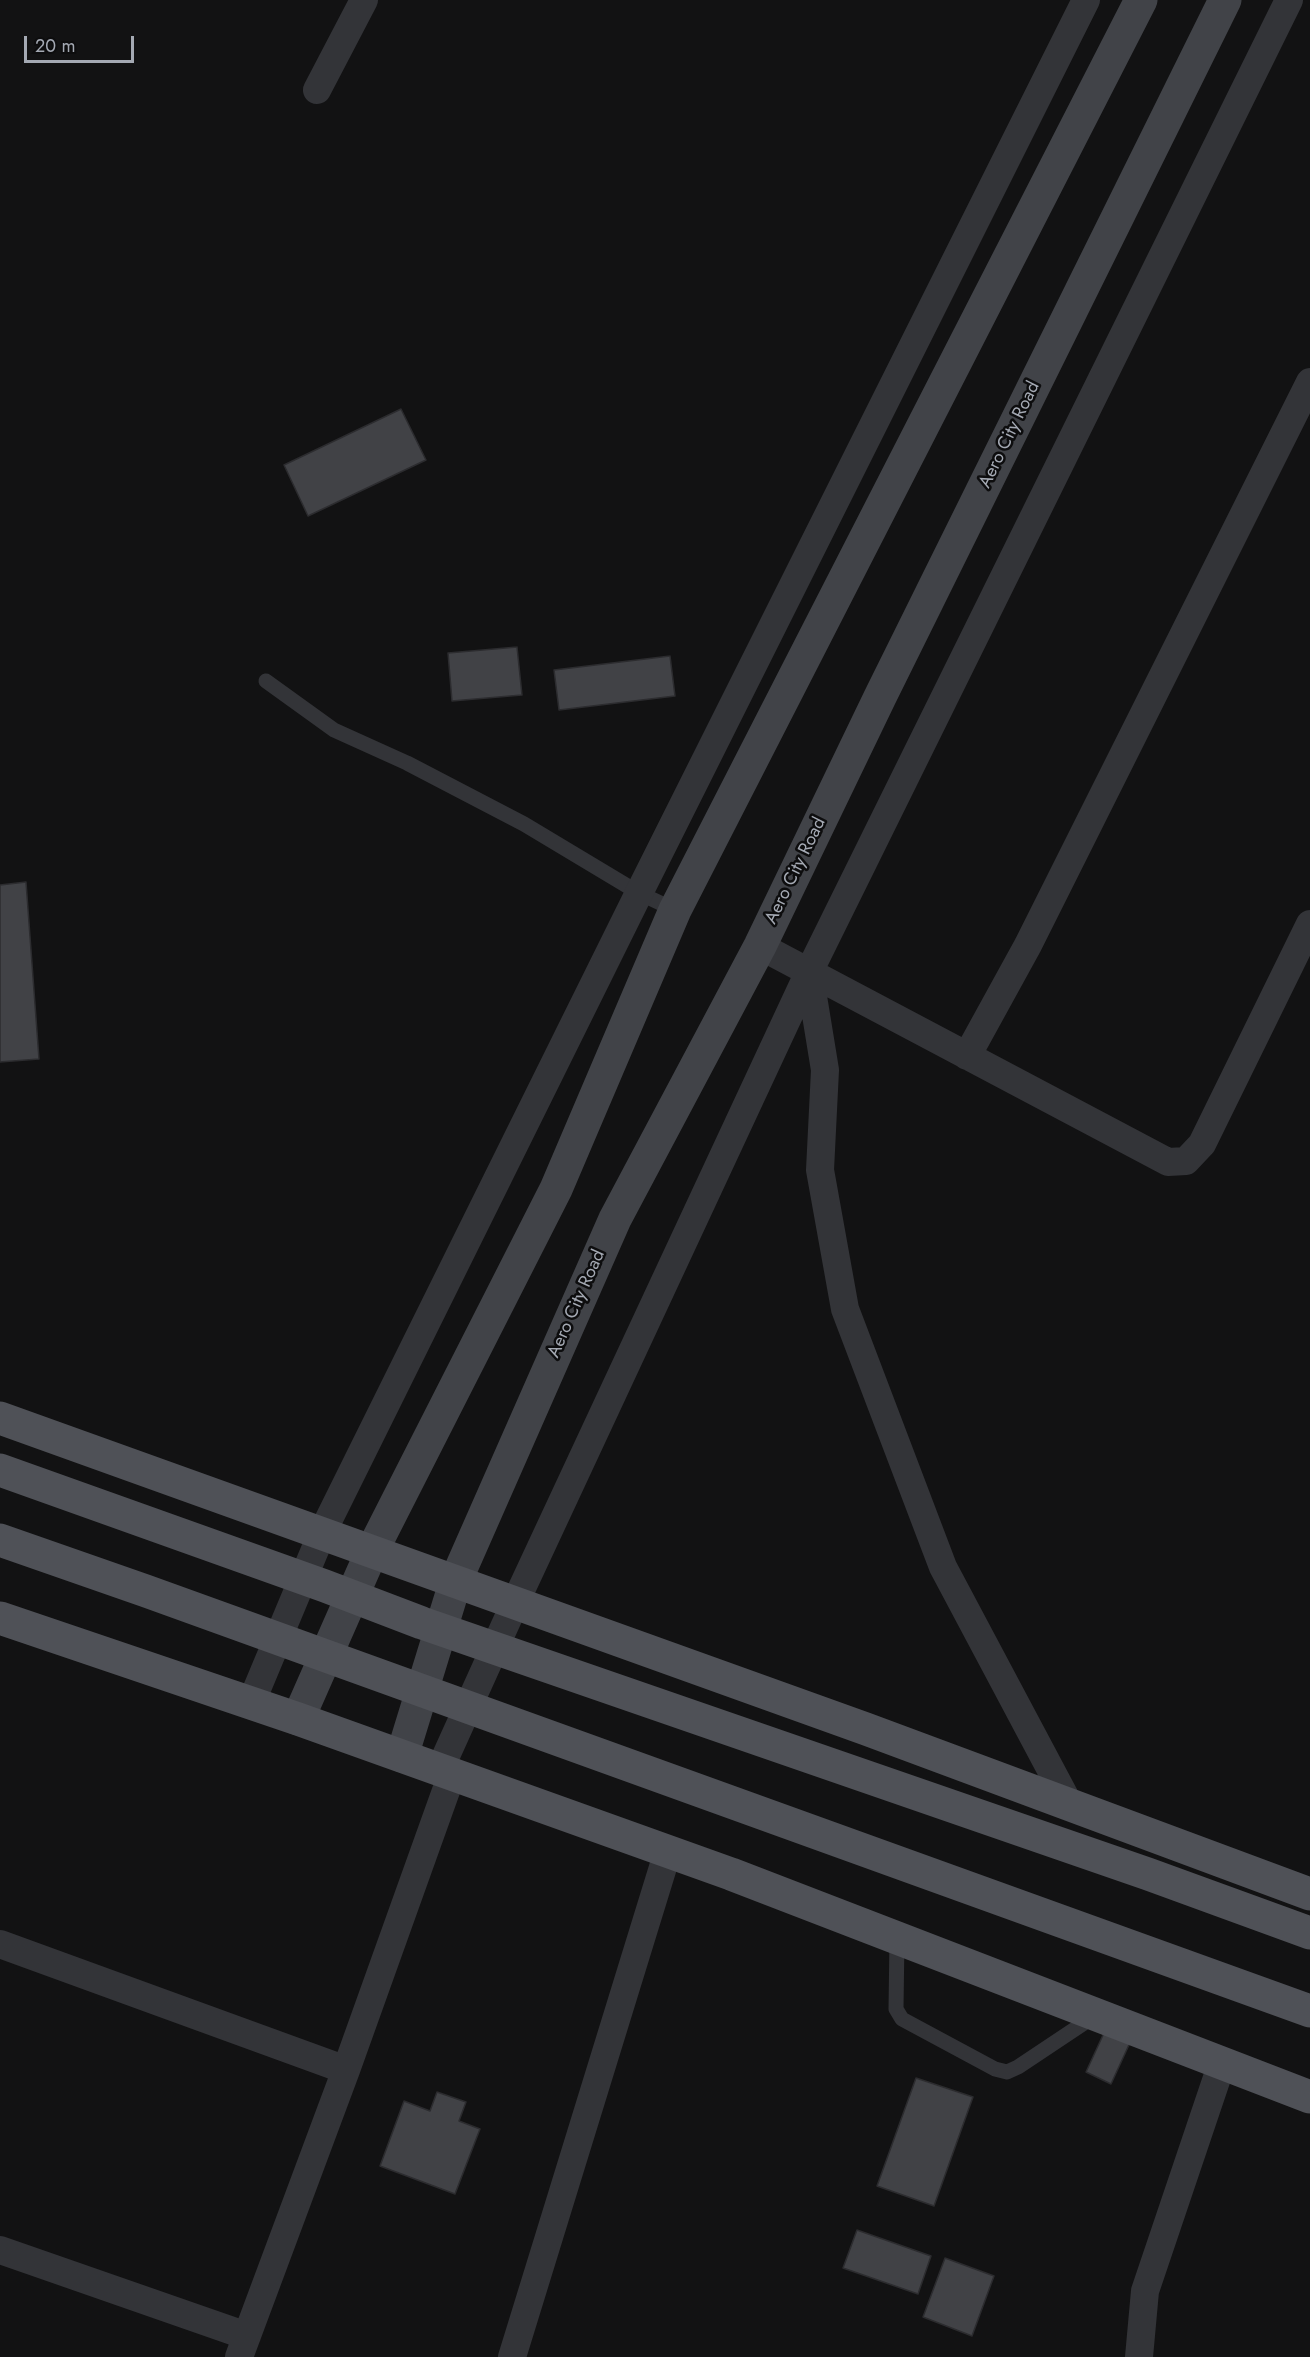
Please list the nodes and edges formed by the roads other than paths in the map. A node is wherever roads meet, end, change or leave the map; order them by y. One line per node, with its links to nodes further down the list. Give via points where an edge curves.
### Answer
1 (364, 0): 6 (street)
2 (1086, 0): 9 (street)
3 (1141, 0): 10 (street)
4 (1225, 0): 12 (street, Aero City Road)
5 (1289, 0): 13 (street)
6 (317, 90)
7 (1310, 382): 14 (street, via 1028,945)
8 (266, 681): 9 (lane, via 334,730 524,824)
9 (639, 892): 10 (lane); 17 (street)
10 (675, 910): 19 (street, via 556,1189)
11 (1310, 924): 14 (street, via 1202,1144 1186,1161 1168,1162)
12 (760, 946): 13 (street); 20 (street, Aero City Road, via 615,1219)
13 (809, 972): 14 (street); 21 (street); 27 (street, via 825,1070 820,1170 845,1310 943,1567)
14 (967, 1056)
15 (0, 1418): 17 (main road)
16 (0, 1470): 30 (main road, bridge, via 422,1623)
17 (322, 1533): 19 (main road); 23 (street)
18 (0, 1540): 33 (main road, bridge)
19 (372, 1551): 20 (main road); 24 (street)
20 (456, 1580): 21 (main road); 25 (street, Aero City Road)
21 (515, 1603): 26 (street); 27 (main road)
22 (0, 1618): 23 (main road)
23 (251, 1702): 24 (main road)
24 (298, 1719): 25 (main road)
25 (402, 1756): 26 (main road)
26 (446, 1771): 28 (main road); 36 (street)
27 (1069, 1804): 29 (main road)
28 (668, 1851): 31 (main road); 40 (street)
29 (1310, 1894)
30 (1310, 1933)
31 (897, 1938): 34 (main road); 34 (lane, via 896,2009 902,2019 995,2069 1007,2072 1018,2067)
32 (0, 1944): 36 (street)
33 (1310, 2011)
34 (1096, 2015): 35 (main road)
35 (1222, 2063): 37 (main road); 41 (street, via 1145,2291)
36 (346, 2070): 39 (street)
37 (1310, 2097)
38 (0, 2250): 39 (street)
39 (243, 2347)
40 (512, 2357)
41 (1138, 2357)

